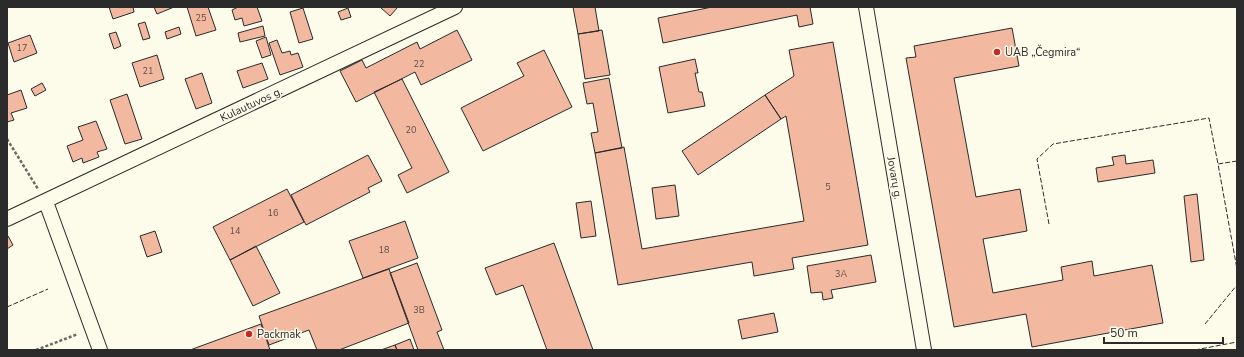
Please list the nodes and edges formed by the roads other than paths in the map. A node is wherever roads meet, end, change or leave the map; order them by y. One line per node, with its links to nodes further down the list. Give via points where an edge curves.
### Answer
1 (455, 7): 3 (street, Kulautuvos g.)
2 (866, 7): 6 (street, Jovarų g.)
3 (46, 202): 4 (street, Kulautuvos g.); 5 (street)
4 (7, 219)
5 (100, 350)
6 (924, 350)

